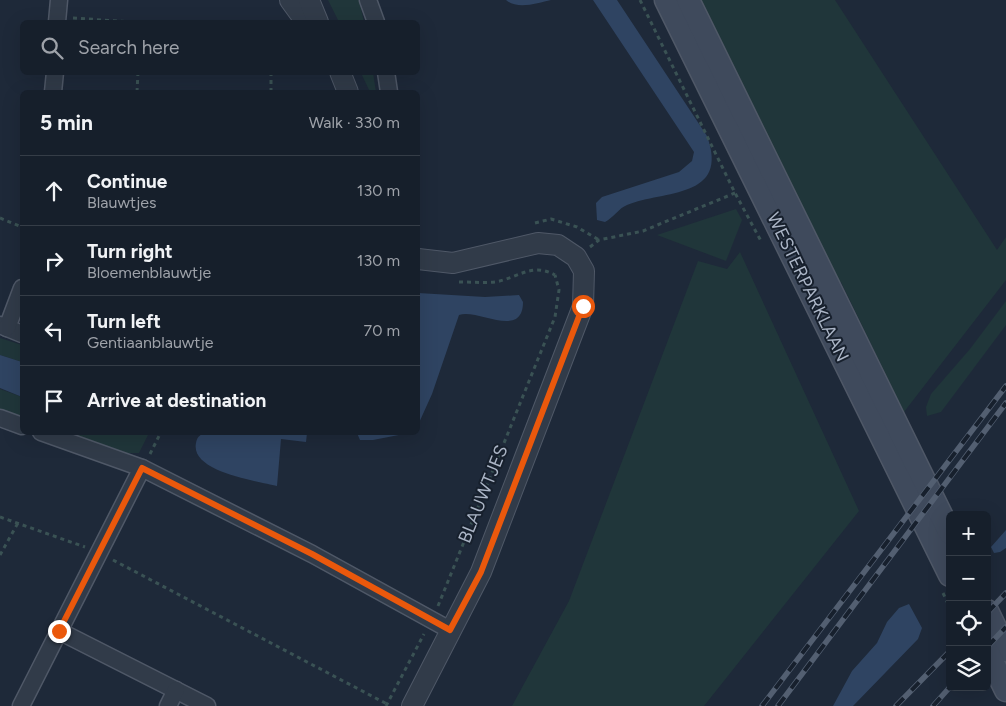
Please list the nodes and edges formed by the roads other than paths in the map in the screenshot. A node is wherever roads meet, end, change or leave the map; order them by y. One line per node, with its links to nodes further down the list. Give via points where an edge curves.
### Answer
1 (59, 0): 7 (street)
2 (290, 0): 8 (street)
3 (309, 0): 9 (street)
4 (368, 0): 10 (street)
5 (666, 0): 25 (main road, WESTERPARKLAAN)
6 (688, 0): 24 (main road, WESTERPARKLAAN)
7 (57, 20)
8 (305, 20)
9 (317, 20)
10 (375, 20)
11 (54, 75): 14 (street)
12 (341, 75): 15 (street)
13 (386, 75): 16 (street)
14 (54, 90)
15 (347, 90)
16 (389, 90)
17 (420, 259): 27 (street, BLAUWTJES, via 453,263 538,243 558,245 576,257 584,271 583,306 481,572)
18 (20, 295): 19 (street)
19 (10, 329)
20 (0, 418): 21 (street)
21 (20, 425)
22 (49, 435): 23 (street)
23 (142, 468): 27 (street, via 312,554); 28 (street)
24 (946, 525)
25 (946, 566)
26 (991, 619): 29 (main road)
27 (450, 630): 36 (street, BLAUWTJES)
28 (59, 631): 31 (street); 33 (street)
29 (1006, 650)
30 (991, 659): 32 (main road)
31 (176, 690): 34 (street); 35 (street)
32 (1006, 690)
33 (21, 706)
34 (168, 706)
35 (207, 706)
36 (412, 706)

